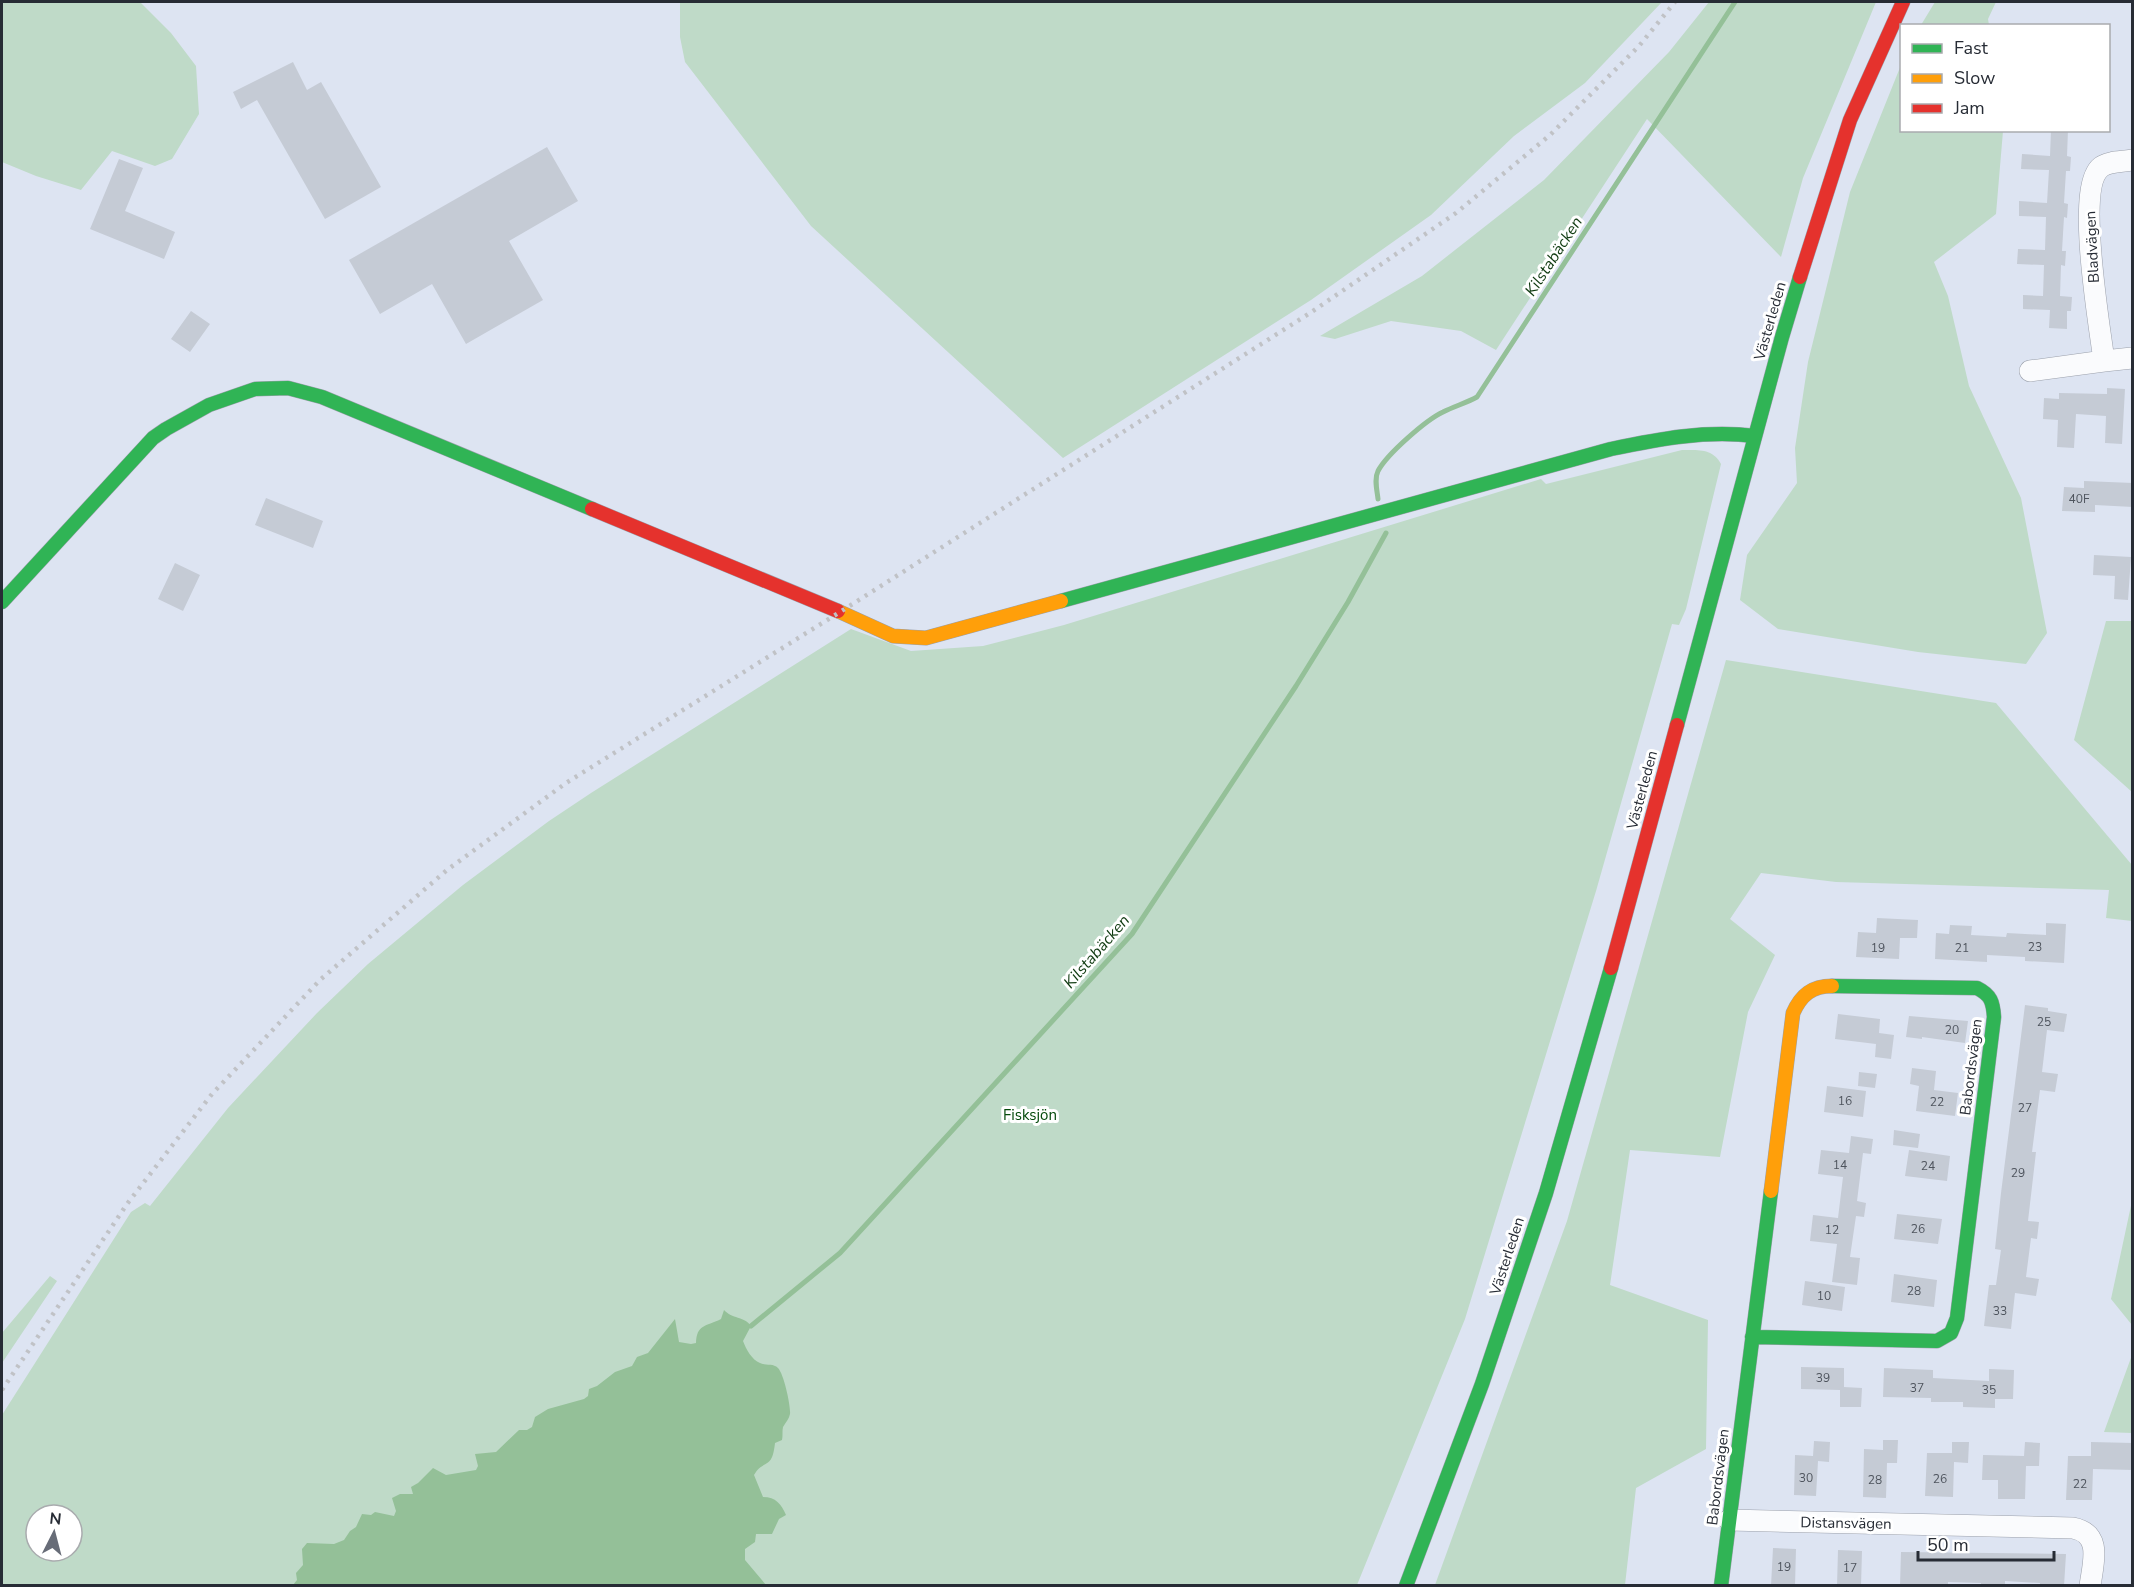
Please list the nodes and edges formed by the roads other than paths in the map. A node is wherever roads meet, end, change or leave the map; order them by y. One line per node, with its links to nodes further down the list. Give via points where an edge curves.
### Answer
1 (1903, 2): 6 (street, Västerleden, via 1850,120 1828,182)
2 (2133, 160): 4 (street, Bladvägen, via 2102,166 2093,177 2089,245)
3 (2133, 358): 4 (street)
4 (2104, 361): 5 (street)
5 (2030, 370)
6 (1755, 436): 7 (street, via 1692,433 1611,449 926,638 893,636 339,403 297,389 271,387 234,395 181,419 153,438); 10 (street, Västerleden, via 1546,1193 1482,1384)
7 (2, 602)
8 (1752, 1337): 8 (street, Babordsvägen, via 1793,1013 1799,998 1812,989 1828,986 1977,988 1987,992 1993,1002 1994,1017 1957,1318 1950,1336 1937,1341); 9 (street, Babordsvägen)
9 (1729, 1520): 11 (street, Babordsvägen); 12 (street, Distansvägen, via 2073,1528 2092,1538 2095,1552)
10 (1406, 1586)
11 (1721, 1586)
12 (2091, 1586)

